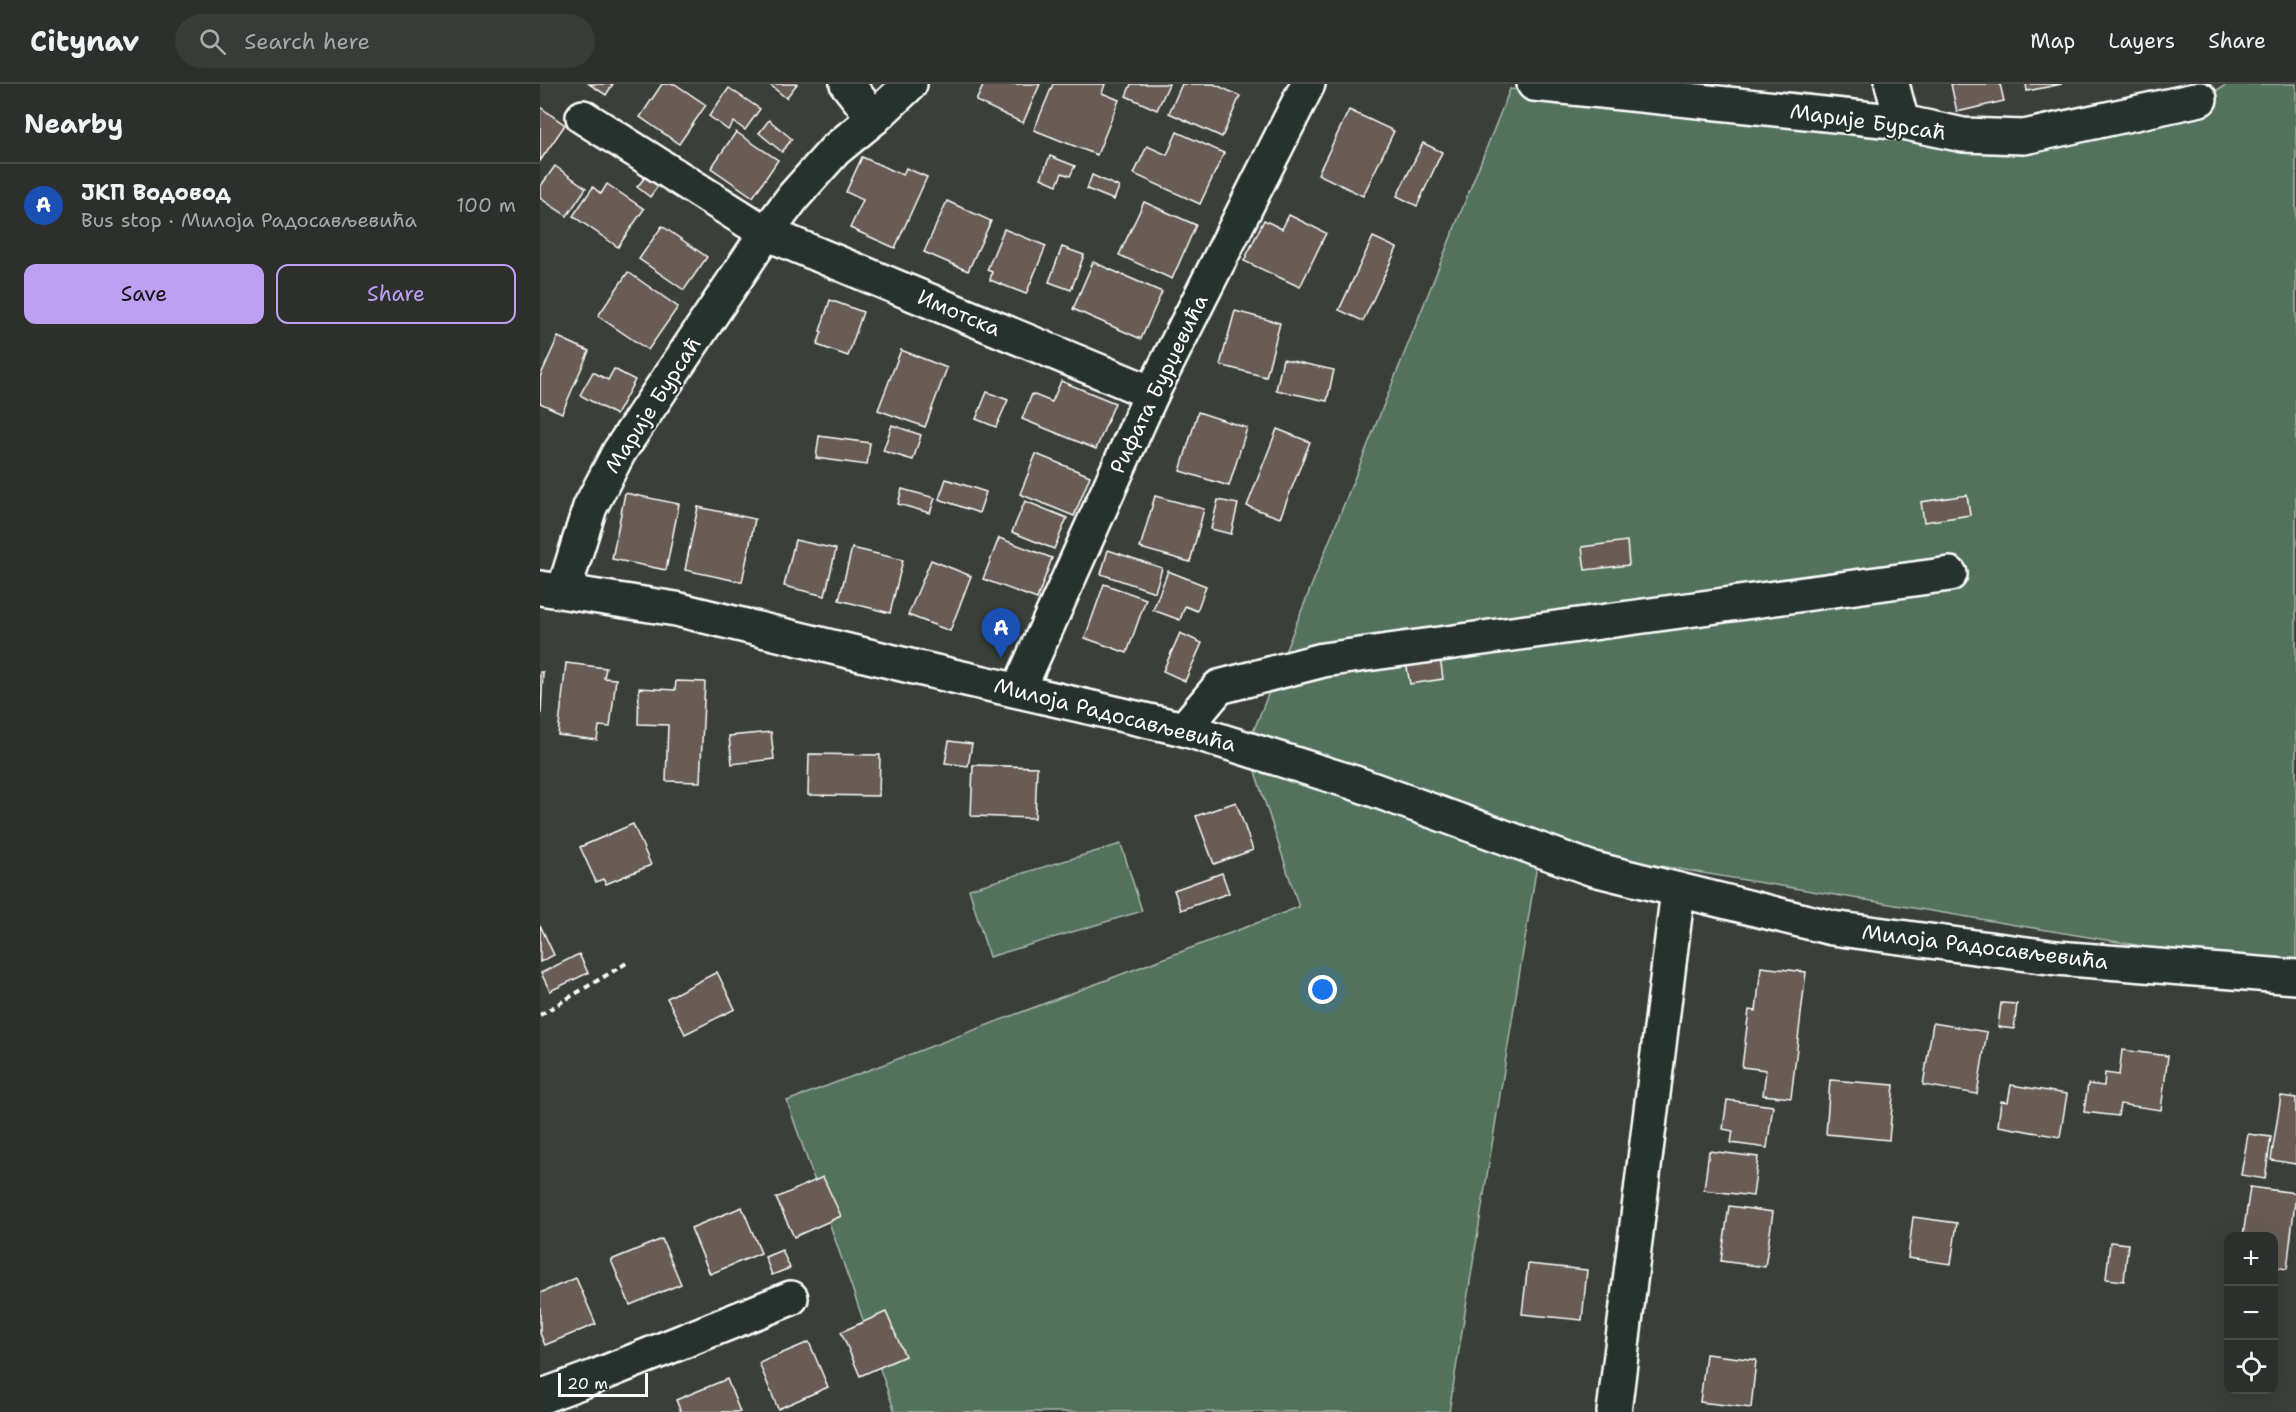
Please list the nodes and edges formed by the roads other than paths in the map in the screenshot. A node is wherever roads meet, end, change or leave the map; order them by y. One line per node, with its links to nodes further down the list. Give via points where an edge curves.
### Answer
1 (846, 84): 8 (street)
2 (910, 84): 8 (street, Марије Бурсаћ)
3 (1308, 84): 11 (street, Рифата Бурџевића)
4 (1534, 84): 9 (street, Марије Бурсаћ)
5 (1893, 84): 9 (street)
6 (2200, 99): 9 (street, Марије Бурсаћ, via 2024,137 1963,135)
7 (583, 117): 10 (street)
8 (874, 118): 10 (street, Марије Бурсаћ, via 835,150)
9 (1902, 122)
10 (766, 233): 11 (street, Имотска); 13 (street, Марије Бурсаћ, via 619,452)
11 (1152, 393): 14 (street, Рифата Бурџевића)
12 (1950, 574): 15 (street, via 1323,660 1219,687)
13 (552, 589): 14 (street, Милоја Радосављевића, via 676,609)
14 (1018, 689): 15 (street, Милоја Радосављевића)
15 (1184, 729): 16 (street, Милоја Радосављевића, via 1355,783 1590,868)
16 (1677, 890): 17 (street, Милоја Радосављевића, via 1832,928 2057,958); 20 (street)
17 (2296, 977)
18 (791, 1298): 19 (street)
19 (540, 1396)
20 (1614, 1412)

